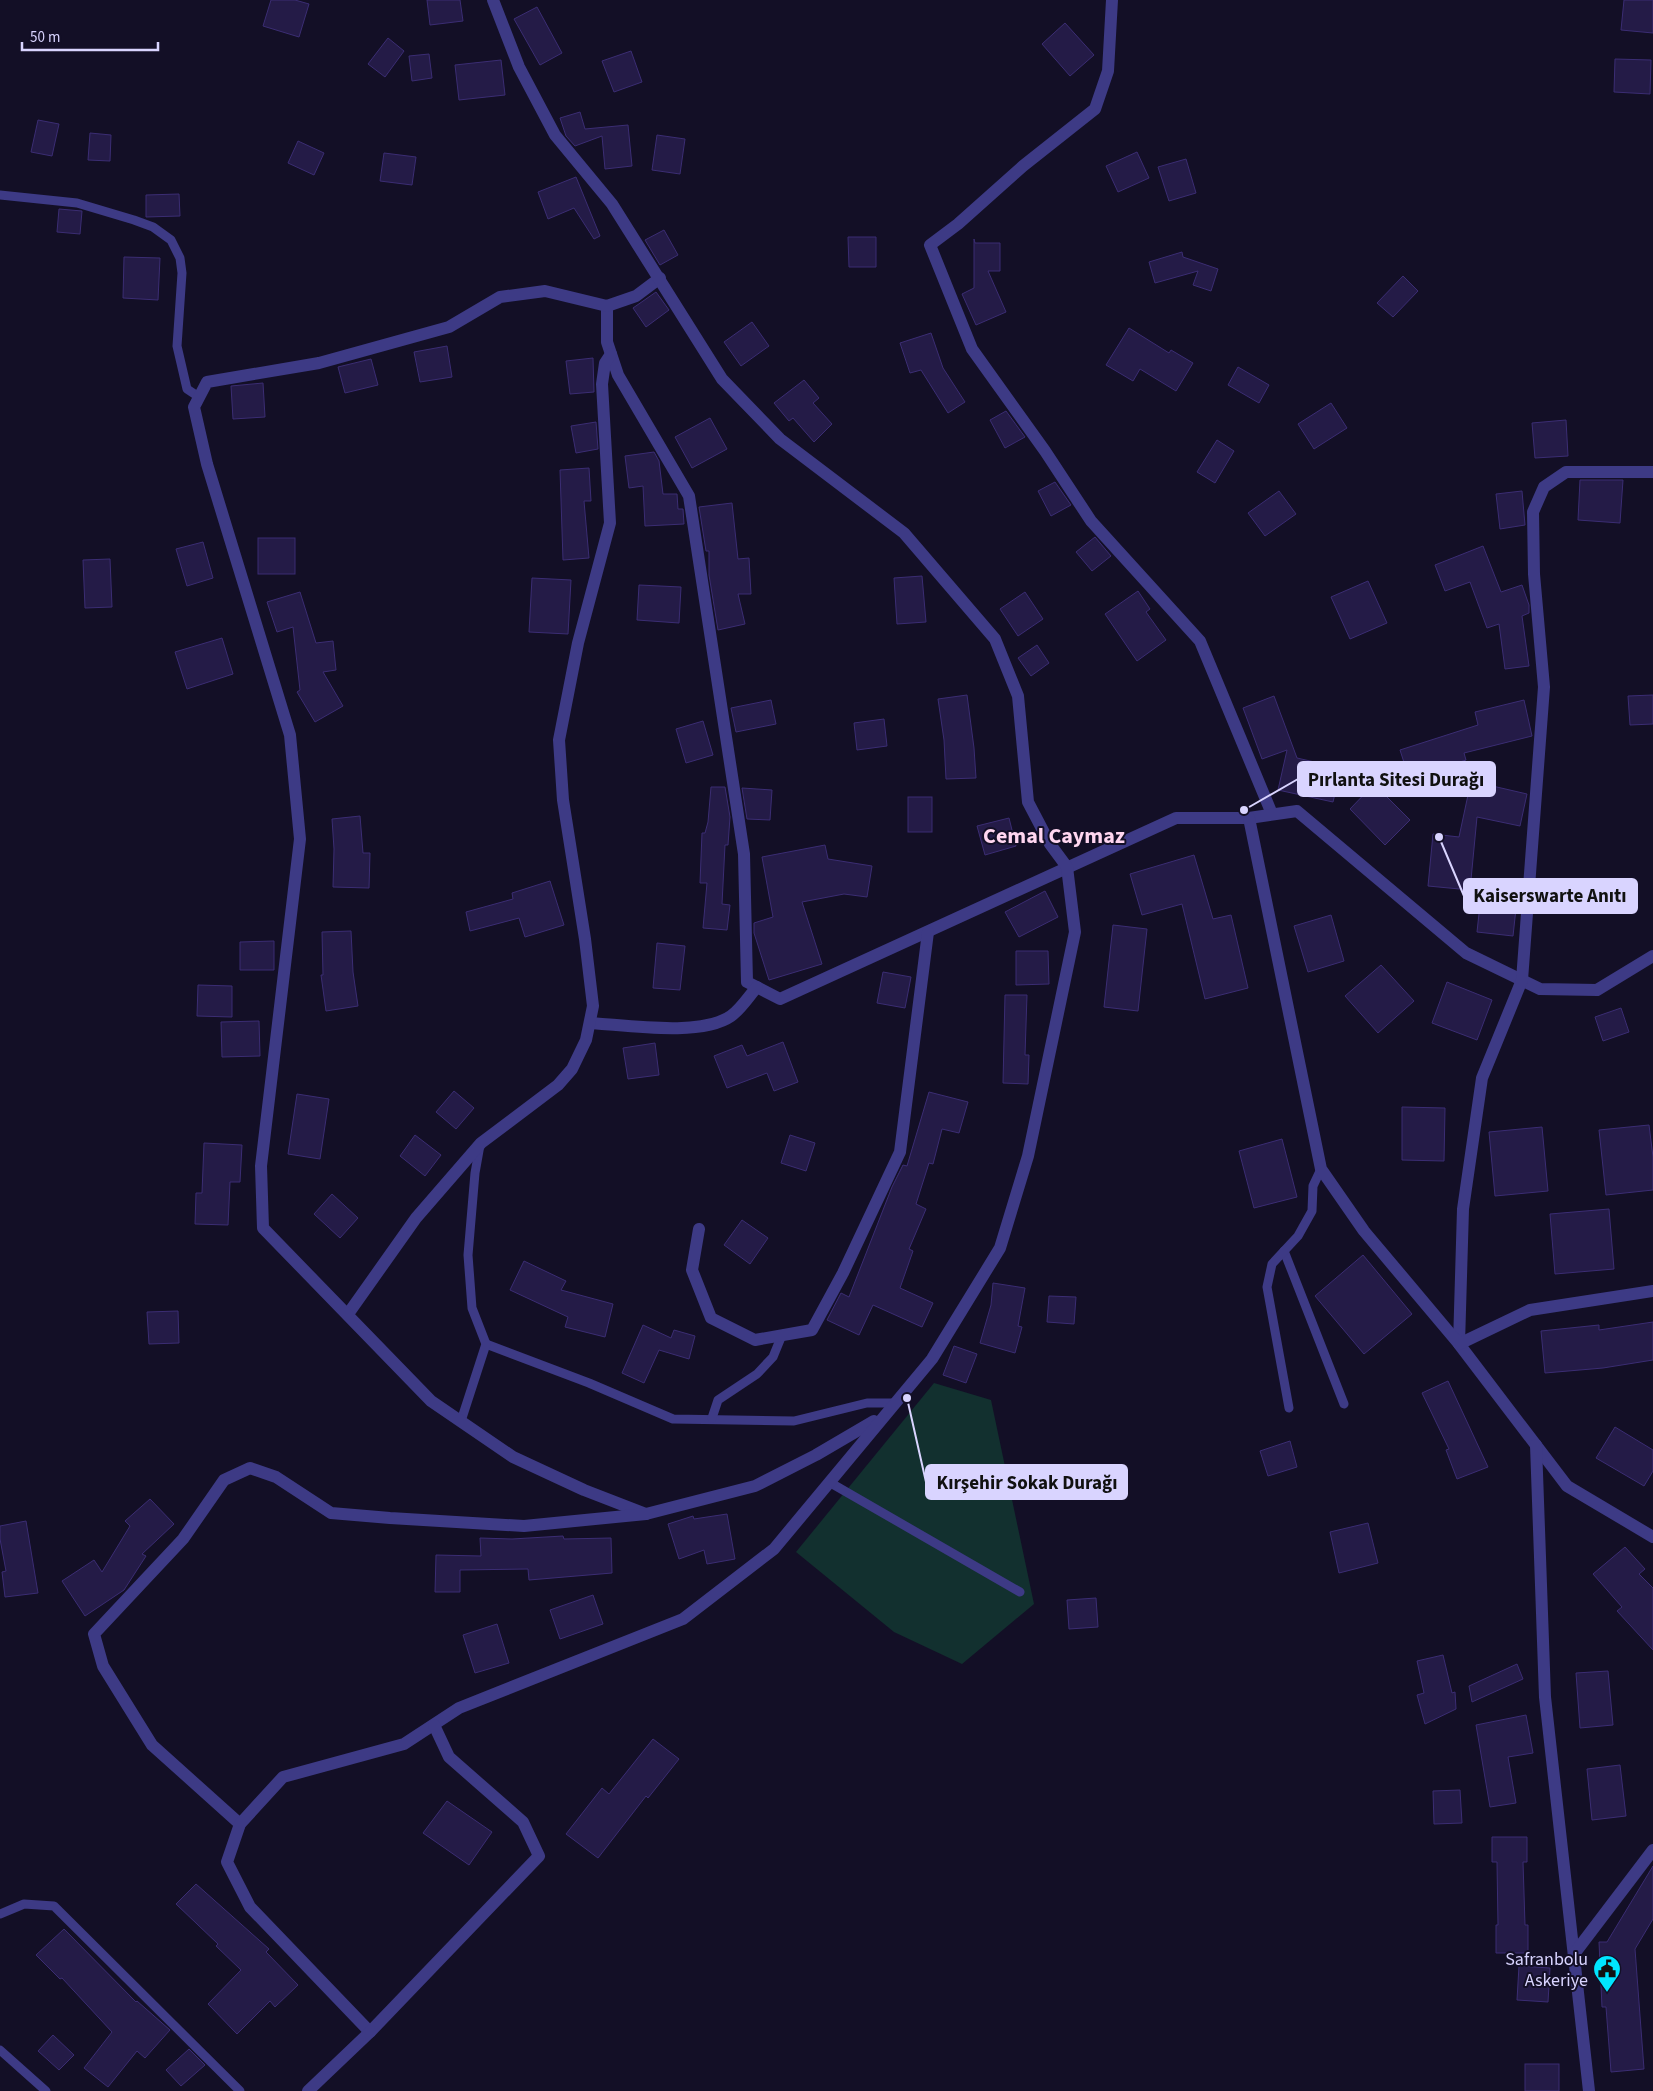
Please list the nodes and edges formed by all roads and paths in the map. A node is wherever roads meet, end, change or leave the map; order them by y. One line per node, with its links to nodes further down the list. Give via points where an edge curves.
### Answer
1 (493, 0): 4 (street, via 519,67 555,135 612,204)
2 (1112, 0): 9 (street, via 1108,71 1095,109 930,245 972,350 1045,451 1090,521 1200,641)
3 (0, 196): 7 (lane, via 77,203 153,227 171,240 180,258 182,273 179,359 187,389)
4 (660, 278): 5 (street, via 636,296); 11 (street, via 722,379 780,440 904,533 995,640 1018,696 1028,802 1050,844)
5 (607, 306): 6 (street, via 607,342); 7 (street, via 544,292 500,297 449,327 319,363 207,382)
6 (611, 354): 15 (street, via 618,375 689,496 744,854 747,982); 16 (street, via 605,363 602,384 610,524 578,643 559,740 563,800 592,997)
7 (199, 397): 22 (street, via 194,406 207,464 290,735 300,839 262,1166 263,1228)
8 (1653, 472): 14 (street, via 1566,472 1544,487 1532,512 1544,687)
9 (1272, 814): 10 (street); 14 (street, via 1297,811 1466,953)
10 (1249, 818): 11 (street, via 1176,818); 18 (street)
11 (1067, 867): 12 (street); 26 (street, via 1074,932 1028,1156 1000,1248 932,1359)
12 (928, 932): 15 (street, via 780,999); 23 (street, via 900,1152 843,1273 812,1330)
13 (1653, 956): 14 (street, via 1597,990 1540,989)
14 (1522, 980): 25 (street, via 1482,1078 1463,1209)
15 (758, 987): 16 (street, via 732,1015 719,1022 674,1029)
16 (590, 1023): 17 (street, via 572,1069 558,1085)
17 (480, 1143): 22 (street, via 416,1218); 24 (lane, via 468,1255 472,1308)
18 (1321, 1169): 20 (lane, via 1313,1186 1312,1211 1298,1236); 25 (street, via 1364,1231)
19 (699, 1229): 23 (street, via 692,1270 710,1318 755,1340)
20 (1284, 1251): 27 (lane); 28 (lane, via 1272,1264 1267,1287)
21 (1653, 1291): 25 (street, via 1530,1310)
22 (348, 1314): 31 (street, via 431,1401)
23 (782, 1335): 30 (lane, via 773,1358 757,1374 718,1400)
24 (486, 1344): 30 (lane, via 673,1419); 31 (lane)
25 (1459, 1344): 32 (street)
26 (894, 1403): 29 (street); 30 (lane, via 867,1403 794,1421)
27 (1344, 1404)
28 (1289, 1408)
29 (883, 1416): 33 (street); 34 (street, via 755,1486)
30 (712, 1418)
31 (461, 1421): 34 (street, via 513,1456 584,1490)
32 (1536, 1445): 35 (street, via 1567,1486); 41 (street, via 1545,1697)
33 (829, 1482): 36 (lane); 37 (street, via 774,1549 683,1619 459,1708)
34 (646, 1514): 38 (street, via 524,1526 390,1518 331,1513 276,1477 250,1468 224,1480 184,1539 94,1634 103,1666 152,1745)
35 (1653, 1537)
36 (1020, 1592)
37 (434, 1725): 38 (street, via 404,1744 283,1777); 42 (street, via 449,1757 523,1822 539,1856)
38 (240, 1824): 42 (street, via 227,1862 250,1907)
39 (1653, 1850): 41 (street)
40 (0, 1914): 45 (lane, via 24,1904 54,1906)
41 (1574, 1954): 47 (street)
42 (370, 2032): 46 (street)
43 (0, 2050): 44 (lane)
44 (46, 2091)
45 (240, 2091)
46 (308, 2091)
47 (1589, 2091)

